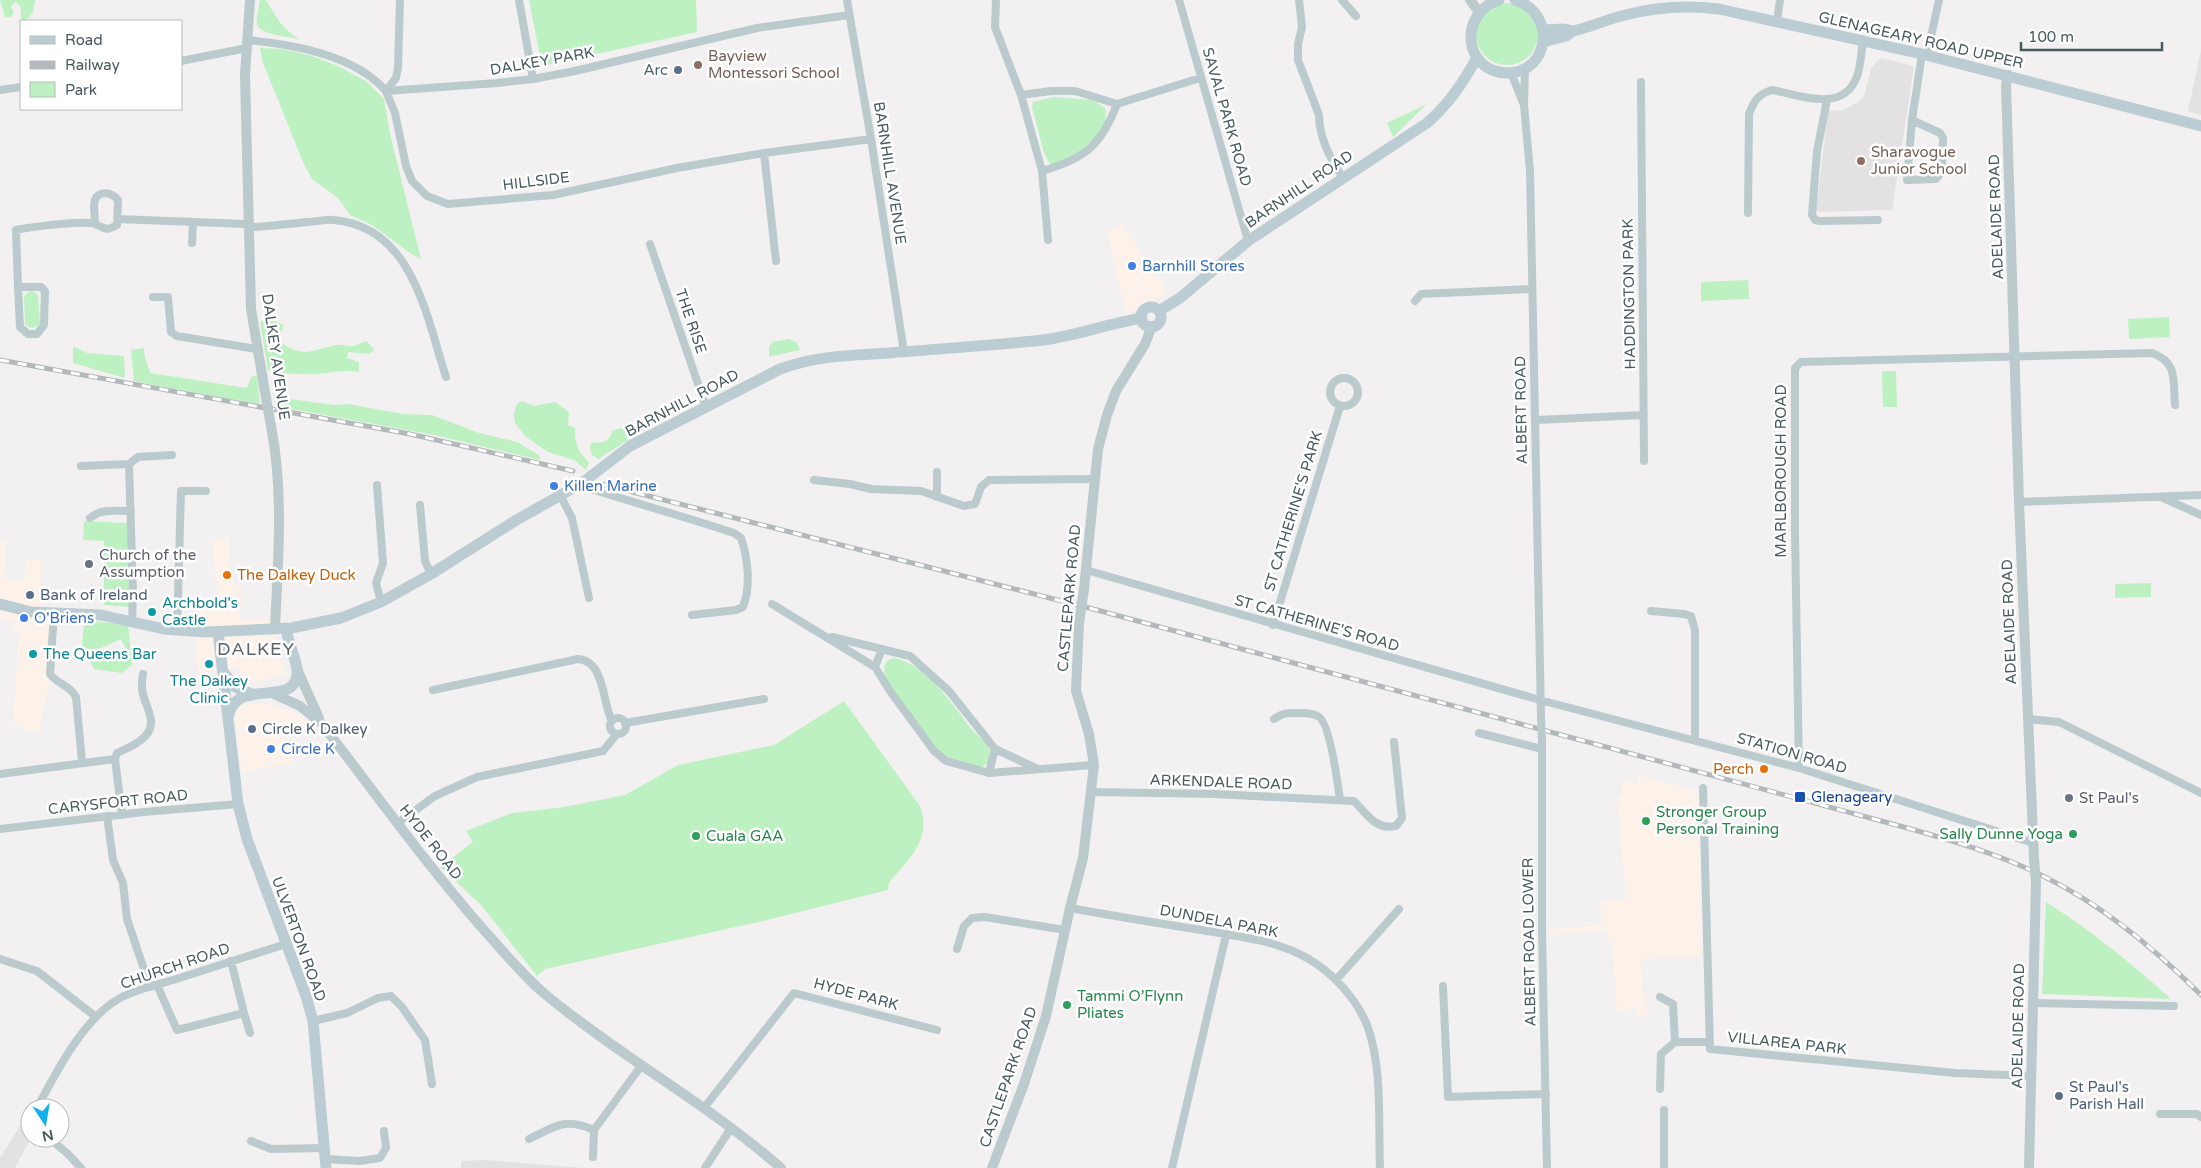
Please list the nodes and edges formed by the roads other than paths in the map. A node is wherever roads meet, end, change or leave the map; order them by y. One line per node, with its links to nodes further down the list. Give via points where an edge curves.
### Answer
1 (250, 0): 23 (street, DALKEY AVENUE)
2 (400, 0): 36 (street, via 398,68 396,78)
3 (519, 0): 32 (street)
4 (846, 0): 16 (street, BARNHILL AVENUE)
5 (996, 0): 38 (street, via 995,27)
6 (1179, 0): 31 (street, SAVAL PARK ROAD)
7 (1298, 0): 47 (street, via 1302,20 1298,44 1300,70 1319,115 1329,158)
8 (1342, 0): 17 (street)
9 (1470, 0): 15 (street)
10 (1499, 0): 15 (main road)
11 (1780, 0): 18 (street)
12 (1939, 0): 24 (street)
13 (1523, 1): 19 (main road, via 1538,16)
14 (1669, 4): 18 (main road, GLENAGEARY ROAD UPPER, via 1719,9); 20 (main road, GLENAGEARY ROAD UPPER)
15 (1479, 12): 25 (main road, via 1470,32 1470,42)
16 (849, 15): 32 (street, DALKEY PARK, via 758,28); 44 (street, BARNHILL AVENUE)
17 (1356, 16)
18 (1777, 21): 21 (main road, GLENAGEARY ROAD UPPER)
19 (1543, 30): 20 (main road, GLENAGEARY ROAD UPPER); 22 (main road)
20 (1573, 31): 22 (main road, GLENAGEARY ROAD UPPER)
21 (1863, 41): 24 (main road, GLENAGEARY ROAD UPPER); 39 (street, via 1857,78 1850,91)
22 (1543, 42): 28 (main road, via 1536,58)
23 (247, 44): 26 (street); 36 (street, via 277,42 337,59); 53 (street, DALKEY AVENUE)
24 (1925, 54): 30 (main road, GLENAGEARY ROAD UPPER); 42 (street)
25 (1477, 58): 27 (main road); 37 (main road, BARNHILL ROAD)
26 (182, 60)
27 (1487, 67): 29 (main road); 37 (main road, BARNHILL ROAD)
28 (1525, 68): 29 (main road); 41 (street, ALBERT ROAD)
29 (1511, 73): 41 (street, ALBERT ROAD)
30 (2008, 75): 43 (main road, GLENAGEARY ROAD UPPER); 68 (street, ADELAIDE ROAD)
31 (1200, 78): 40 (street); 55 (street, SAVAL PARK ROAD)
32 (533, 79): 36 (street, DALKEY PARK)
33 (1641, 82): 73 (street, HADDINGTON PARK)
34 (20, 87): 35 (street)
35 (0, 90)
36 (386, 91): 45 (street, HILLSIDE, via 396,113 412,181 427,196 448,204 553,195)
37 (1455, 93): 47 (main road, BARNHILL ROAD, via 1442,111 1427,123)
38 (1021, 95): 40 (street, via 1075,91); 46 (street)
39 (1827, 100): 48 (street, via 1772,90 1755,100 1750,114); 50 (street, via 1817,152 1812,216 1820,221)
40 (1117, 104): 46 (street, via 1101,137 1086,152 1074,161)
41 (1524, 104): 60 (street, ALBERT ROAD, via 1530,171)
42 (1912, 120): 42 (street, via 1940,133 1943,138 1942,172 1936,180 1907,180)
43 (2201, 126)
44 (871, 139): 45 (street, HILLSIDE); 67 (street, BARNHILL AVENUE)
45 (764, 153): 58 (street)
46 (1042, 171): 54 (street)
47 (1343, 178): 55 (main road, BARNHILL ROAD)
48 (1748, 212)
49 (118, 219): 51 (street); 52 (street, via 109,230); 52 (street, via 118,200 114,195 104,193 94,202)
50 (1878, 220)
51 (192, 222): 53 (street); 56 (street)
52 (95, 224): 59 (street, via 16,230)
53 (249, 226): 66 (street, DALKEY AVENUE, via 252,316); 69 (street, via 333,220 371,230 391,246 406,265)
54 (1048, 240)
55 (1248, 241): 63 (main road, BARNHILL ROAD, via 1180,298)
56 (192, 243)
57 (650, 244): 72 (street, THE RISE)
58 (776, 261)
59 (18, 287): 59 (street, via 41,287 45,291 44,325 37,334 28,334 20,326)
60 (1532, 289): 62 (street, via 1421,294); 74 (street, ALBERT ROAD)
61 (153, 297): 66 (street, via 168,297 171,332 177,336)
62 (1414, 302)
63 (1159, 311): 64 (main road, BARNHILL ROAD, via 1149,307); 65 (main road, via 1160,320)
64 (1142, 318): 65 (main road, via 1146,325); 67 (main road, BARNHILL ROAD, via 1116,322 1063,338)
65 (1152, 326): 80 (street, CASTLEPARK ROAD, via 1145,344 1116,391 1107,415 1098,449)
66 (257, 349): 105 (street, DALKEY AVENUE, bridge, via 277,459)
67 (904, 352): 72 (main road, BARNHILL ROAD, via 830,357 796,363)
68 (2016, 355): 70 (street, MARLBOROUGH ROAD, via 2152,353 2162,356 2174,373); 89 (street, ADELAIDE ROAD); 135 (street, MARLBOROUGH ROAD, via 1801,362 1795,368)
69 (446, 377)
70 (2175, 404)
71 (1340, 406): 104 (street, ST CATHERINE'S PARK)
72 (706, 407): 82 (main road, BARNHILL ROAD, via 630,446)
73 (1644, 415): 74 (street); 76 (street, HADDINGTON PARK)
74 (1536, 420): 118 (street, ALBERT ROAD)
75 (164, 446): 77 (street, via 168,455 138,457)
76 (1644, 461)
77 (129, 464): 78 (street); 91 (street)
78 (81, 466)
79 (937, 472): 87 (street)
80 (1096, 479): 87 (street, via 989,480 982,486 975,504 970,506); 94 (street, CASTLEPARK ROAD)
81 (814, 480): 87 (street, via 871,489 921,491)
82 (582, 483): 85 (main road, BARNHILL ROAD); 102 (street, via 741,538 748,583 748,596 743,607)
83 (377, 485): 97 (street, via 383,563 376,583)
84 (206, 491): 106 (street, via 181,491)
85 (560, 495): 95 (main road, BARNHILL ROAD); 96 (street, via 572,518)
86 (2201, 495): 88 (street)
87 (937, 497)
88 (2161, 497): 89 (street); 92 (street)
89 (2019, 502): 121 (street, ADELAIDE ROAD)
90 (420, 505): 95 (street, via 425,561)
91 (131, 511): 93 (street, via 97,512); 103 (street)
92 (2201, 515)
93 (90, 518)
94 (1086, 570): 104 (street, ST CATHERINE'S ROAD); 134 (street, CASTLEPARK ROAD, bridge, via 1079,623 1076,691)
95 (430, 574): 97 (main road, BARNHILL ROAD)
96 (589, 598)
97 (382, 602): 105 (main road, BARNHILL ROAD, via 341,618)
98 (0, 604): 101 (main road, via 20,610)
99 (772, 604): 108 (street)
100 (1651, 611): 128 (street, via 1691,616 1695,630)
101 (54, 613): 103 (main road, via 101,615); 133 (street, via 50,674 55,681 71,688 76,697)
102 (692, 615)
103 (132, 621): 106 (main road)
104 (1273, 625): 118 (street, ST CATHERINE'S ROAD)
105 (281, 628): 107 (main road); 111 (main road, HYDE ROAD)
106 (178, 630): 107 (main road)
107 (218, 632): 112 (main road)
108 (826, 635): 109 (street); 110 (street)
109 (882, 649): 110 (street); 131 (street, via 910,656 949,691)
110 (875, 667): 137 (street, via 934,751 946,761)
111 (297, 669): 116 (main road, via 290,688); 125 (street, HYDE ROAD)
112 (222, 671): 115 (main road, HYDE ROAD, via 235,687); 123 (main road, ULVERTON ROAD)
113 (142, 674): 132 (street, via 142,693 149,708 150,728 140,741 117,753)
114 (433, 690): 122 (street, via 584,659 595,668)
115 (252, 694): 116 (main road, HYDE ROAD); 123 (main road, via 234,701)
116 (274, 694): 125 (street, HYDE ROAD, via 300,706)
117 (764, 699): 124 (street)
118 (1540, 700): 119 (street, ALBERT ROAD); 128 (street, STATION ROAD)
119 (1541, 716): 130 (street, ALBERT ROAD LOWER, bridge)
120 (1274, 719): 142 (street, via 1284,713 1320,717 1329,739)
121 (2028, 719): 141 (street, via 2059,722); 148 (street, ADELAIDE ROAD)
122 (612, 721): 124 (street, via 619,718); 126 (street, via 610,730)
123 (227, 722): 143 (main road, ULVERTON ROAD)
124 (625, 723): 126 (street, via 624,732)
125 (322, 724): 146 (street, HYDE ROAD)
126 (617, 734): 146 (street, via 603,751 477,777 435,796)
127 (1479, 734): 130 (street)
128 (1695, 739): 135 (street, STATION ROAD)
129 (1394, 742): 142 (street, via 1402,818 1396,826 1378,826 1354,801)
130 (1542, 746): 174 (street, ALBERT ROAD LOWER)
131 (995, 749): 136 (street); 137 (street)
132 (115, 759): 133 (street); 144 (street)
133 (82, 762): 138 (street)
134 (1094, 765): 136 (street); 140 (street, CASTLEPARK ROAD)
135 (1799, 768): 148 (street, STATION ROAD)
136 (1039, 770): 137 (street)
137 (989, 773)
138 (0, 774)
139 (1703, 788): 169 (street, VILLAREA PARK)
140 (1092, 792): 142 (street, ARKENDALE ROAD); 149 (street, CASTLEPARK ROAD, via 1083,858)
141 (2201, 792)
142 (1344, 800)
143 (238, 804): 144 (street, CARYSFORT ROAD); 153 (main road, ULVERTON ROAD, via 247,839)
144 (122, 815): 145 (street, CARYSFORT ROAD)
145 (107, 816): 147 (street, CARYSFORT ROAD); 158 (street, via 113,860 123,884 127,919)
146 (398, 823): 170 (street, HYDE ROAD, via 454,896 523,974)
147 (0, 829)
148 (2033, 843): 161 (street, ADELAIDE ROAD, bridge, via 2036,882)
149 (1070, 908): 151 (street, CASTLEPARK ROAD); 152 (street, DUNDELA PARK)
150 (1399, 909): 157 (street)
151 (1065, 930): 154 (street, via 984,917 972,918 964,926); 191 (street, CASTLEPARK ROAD, via 1036,1049)
152 (1226, 934): 157 (street, DUNDELA PARK, via 1290,950 1308,958); 192 (street)
153 (286, 944): 156 (street, CHURCH ROAD); 165 (main road, ULVERTON ROAD)
154 (957, 949)
155 (0, 958): 164 (street, via 37,971)
156 (230, 961): 158 (street, CHURCH ROAD); 163 (street)
157 (1336, 980): 193 (street, DUNDELA PARK, via 1356,1005 1373,1046)
158 (153, 986): 163 (street, via 177,1030); 164 (street, CHURCH ROAD, via 113,1001)
159 (1443, 986): 174 (street, via 1448,1097)
160 (1660, 997): 168 (street, via 1673,1004)
161 (2033, 1003): 162 (street); 171 (street, ADELAIDE ROAD)
162 (2174, 1006)
163 (244, 1013): 167 (street)
164 (96, 1017): 175 (street, CHURCH ROAD, via 58,1070)
165 (313, 1021): 172 (street, via 348,1013 378,998 391,996 425,1040); 187 (main road, ULVERTON ROAD)
166 (937, 1030): 176 (street, HYDE PARK, via 794,993)
167 (250, 1033)
168 (1675, 1042): 169 (street); 173 (street, via 1661,1054)
169 (1710, 1042): 171 (street, VILLAREA PARK, via 1710,1049 1954,1073)
170 (641, 1066): 176 (street); 181 (street)
171 (2031, 1076): 196 (street, ADELAIDE ROAD)
172 (432, 1084)
173 (1660, 1090)
174 (1546, 1094): 194 (street, ALBERT ROAD LOWER)
175 (43, 1098)
176 (704, 1108): 180 (street)
177 (1664, 1110): 195 (street)
178 (2160, 1114): 179 (street, via 2197,1114)
179 (2201, 1117)
180 (731, 1128): 189 (street); 190 (street)
181 (594, 1130): 183 (street, via 579,1123 562,1124); 186 (street)
182 (384, 1131): 187 (street, via 386,1148 380,1158 360,1161)
183 (529, 1139)
184 (251, 1141): 187 (street)
185 (61, 1148): 188 (street)
186 (593, 1156)
187 (325, 1158)
188 (81, 1168)
189 (705, 1168)
190 (781, 1168)
191 (992, 1168)
192 (1172, 1168)
193 (1380, 1168)
194 (1547, 1168)
195 (1664, 1168)
196 (2029, 1168)

